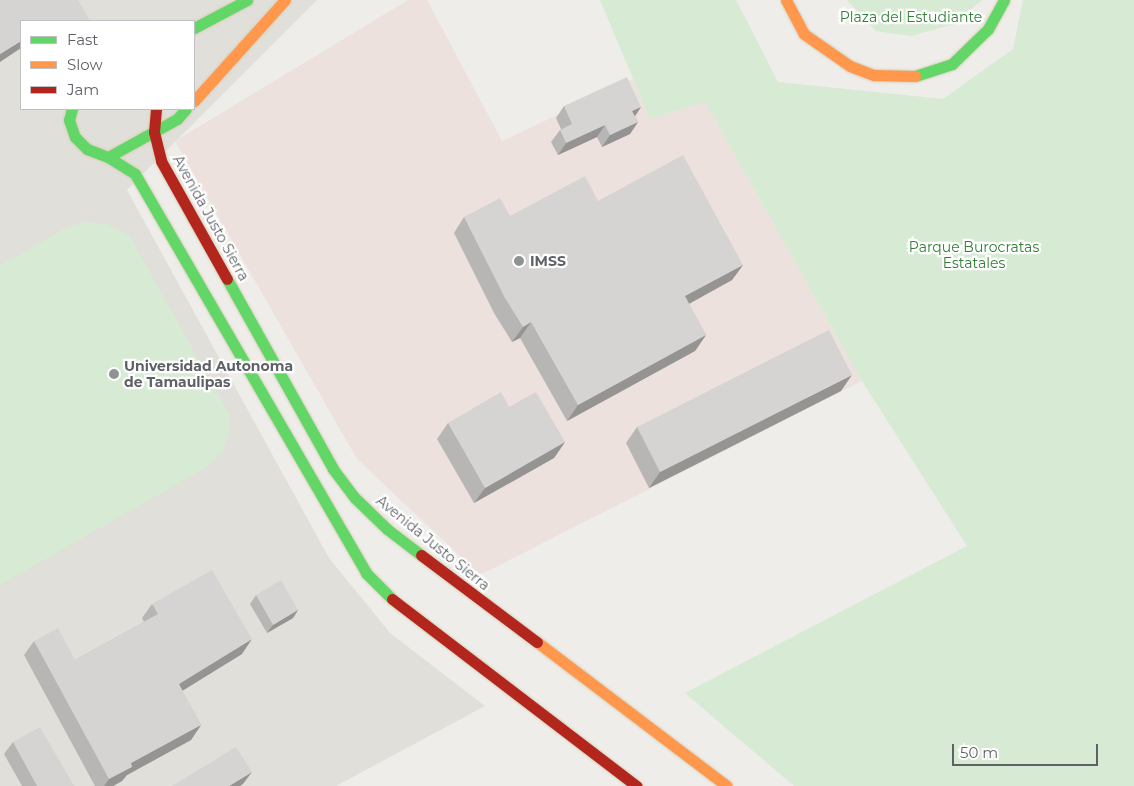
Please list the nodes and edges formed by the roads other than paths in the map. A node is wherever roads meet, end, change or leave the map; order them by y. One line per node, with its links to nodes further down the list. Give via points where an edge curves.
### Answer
1 (247, 0): 5 (main road)
2 (285, 0): 6 (main road)
3 (786, 0): 4 (main road, via 804,34 826,51 850,66 900,78 926,75 952,64 988,29)
4 (1004, 0)
5 (195, 27)
6 (195, 100)
7 (72, 110): 11 (main road, via 69,120 75,137 87,149)
8 (156, 110): 10 (main road, Avenida Justo Sierra)
9 (185, 110): 10 (main road, via 177,119)
10 (154, 132): 11 (main road); 13 (main road, Avenida Justo Sierra, via 165,168 333,469 355,498 387,529)
11 (108, 158): 12 (main road, via 135,174 366,573 381,591)
12 (636, 786)
13 (728, 786)

